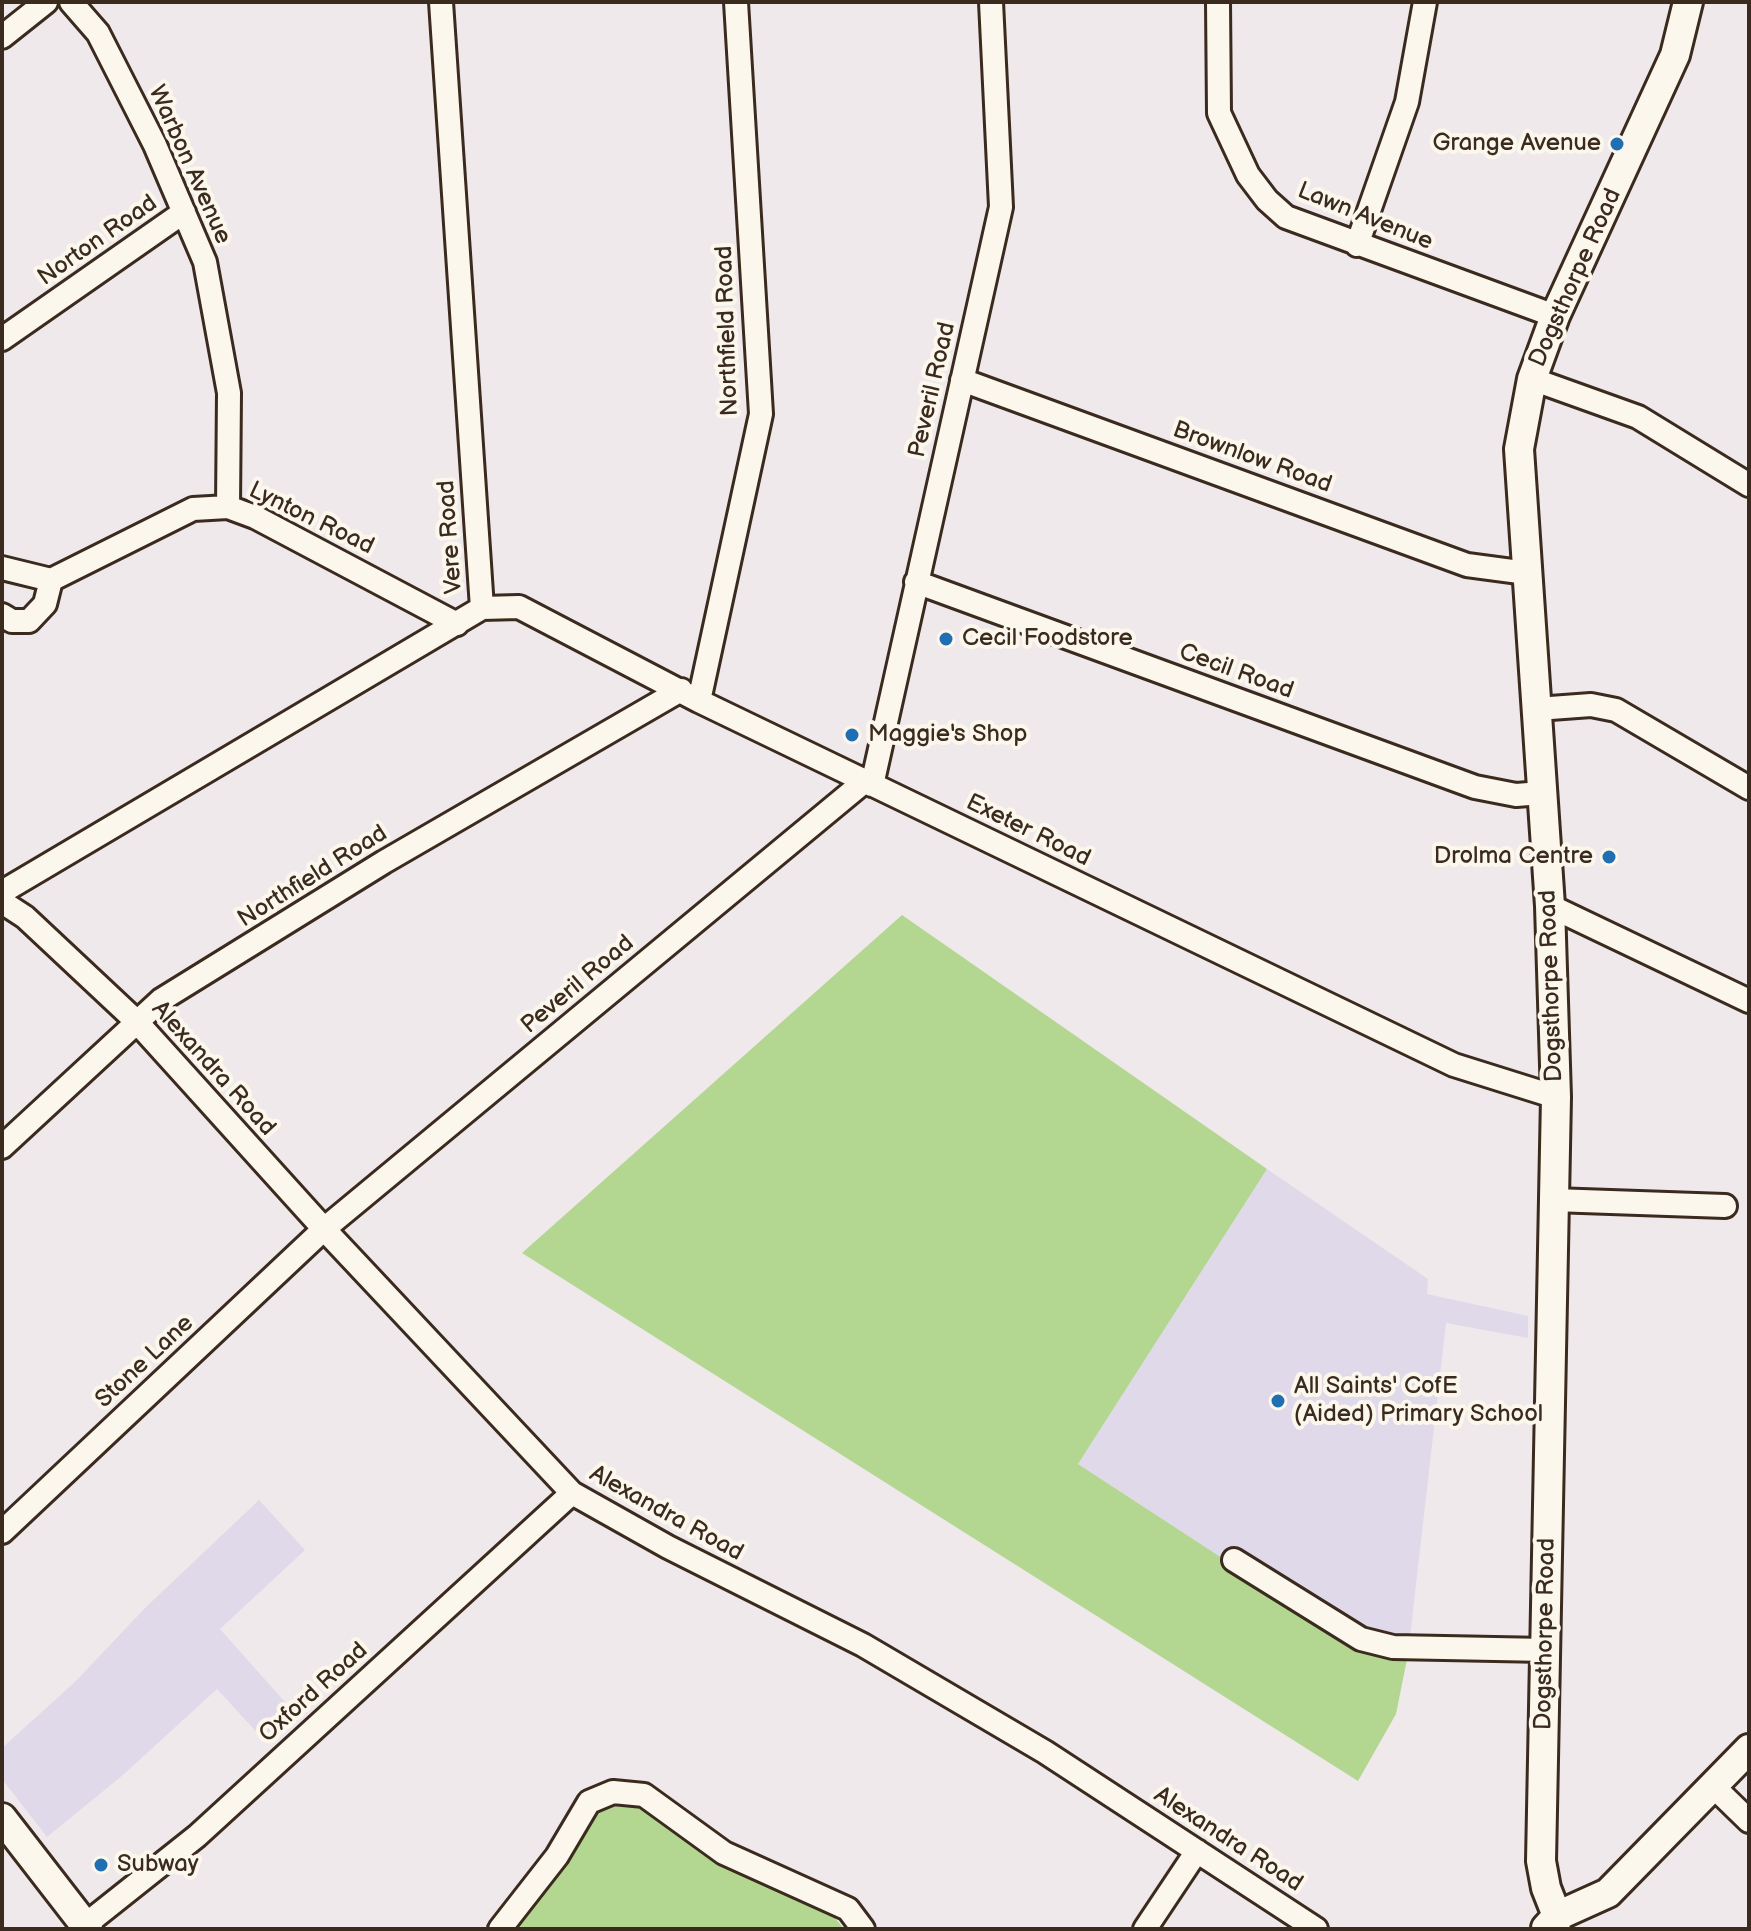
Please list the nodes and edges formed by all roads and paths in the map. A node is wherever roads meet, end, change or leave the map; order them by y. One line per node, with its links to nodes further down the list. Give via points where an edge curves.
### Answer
1 (46, 2): 9 (street)
2 (71, 2): 10 (street, Warbon Avenue, via 98,33)
3 (441, 2): 22 (street, Vere Road)
4 (736, 2): 25 (street, Northfield Road, via 761,414)
5 (991, 2): 15 (street, Peveril Road, via 1001,207)
6 (1218, 2): 11 (street, Lawn Avenue, via 1219,113 1248,175 1286,217)
7 (1425, 2): 11 (street, via 1407,102)
8 (1688, 2): 12 (street, Dogsthorpe Road, via 1671,65)
9 (2, 37)
10 (184, 212): 13 (street, Norton Road); 17 (street, Warbon Avenue, via 205,262 229,393)
11 (1357, 245): 12 (street, Lawn Avenue)
12 (1555, 316): 14 (street, Dogsthorpe Road)
13 (2, 339)
14 (1532, 379): 16 (street, via 1638,417); 19 (street, Dogsthorpe Road, via 1519,449)
15 (962, 380): 19 (street, Brownlow Road, via 1467,565); 21 (street, Peveril Road)
16 (1749, 485)
17 (228, 507): 20 (street, Lynton Road, via 193,509); 24 (street, Lynton Road)
18 (2, 568): 20 (street)
19 (1527, 573): 26 (street, Dogsthorpe Road)
20 (51, 580): 23 (street, via 45,604 29,621)
21 (916, 582): 27 (street, Peveril Road); 29 (street, Cecil Road, via 1475,787 1516,795)
22 (482, 608): 24 (street, Vere Road); 25 (street, Exeter Road, via 519,607)
23 (2, 615)
24 (457, 624): 30 (street, Vere Road)
25 (690, 695): 27 (street, Exeter Road); 34 (street, Northfield Road, via 384,862 161,1000)
26 (1537, 709): 28 (street, via 1591,705 1616,710); 29 (street, Dogsthorpe Road)
27 (868, 783): 35 (street, Exeter Road, via 1454,1065); 39 (street, Peveril Road)
28 (1749, 788)
29 (1542, 793): 32 (street, Dogsthorpe Road)
30 (2, 892)
31 (2, 902): 34 (street, Alexandra Road, via 25,917)
32 (1550, 906): 33 (street); 35 (street, Dogsthorpe Road)
33 (1749, 1001)
34 (136, 1021): 36 (street, Northfield Road); 39 (street, Alexandra Road)
35 (1556, 1097): 37 (street, Dogsthorpe Road)
36 (2, 1147)
37 (1553, 1200): 38 (street); 43 (street, Dogsthorpe Road)
38 (1725, 1206)
39 (324, 1229): 40 (street, Alexandra Road); 41 (street, Stone Lane)
40 (572, 1493): 48 (street, Alexandra Road, via 863,1645 1045,1752); 50 (street, Oxford Road, via 197,1836)
41 (2, 1532)
42 (1234, 1560): 43 (street, via 1361,1639 1393,1647)
43 (1546, 1650): 49 (street, Dogsthorpe Road, via 1541,1861)
44 (1749, 1749): 45 (street)
45 (1713, 1786): 47 (street); 49 (street, via 1608,1893)
46 (2, 1818): 50 (street)
47 (1749, 1821)
48 (1197, 1851): 53 (street); 54 (street, Alexandra Road)
49 (1553, 1925)
50 (86, 1927)
51 (500, 1929): 52 (street, via 557,1856 589,1802 613,1792 644,1795 724,1853 848,1909)
52 (863, 1929)
53 (1145, 1929)
54 (1316, 1929)

